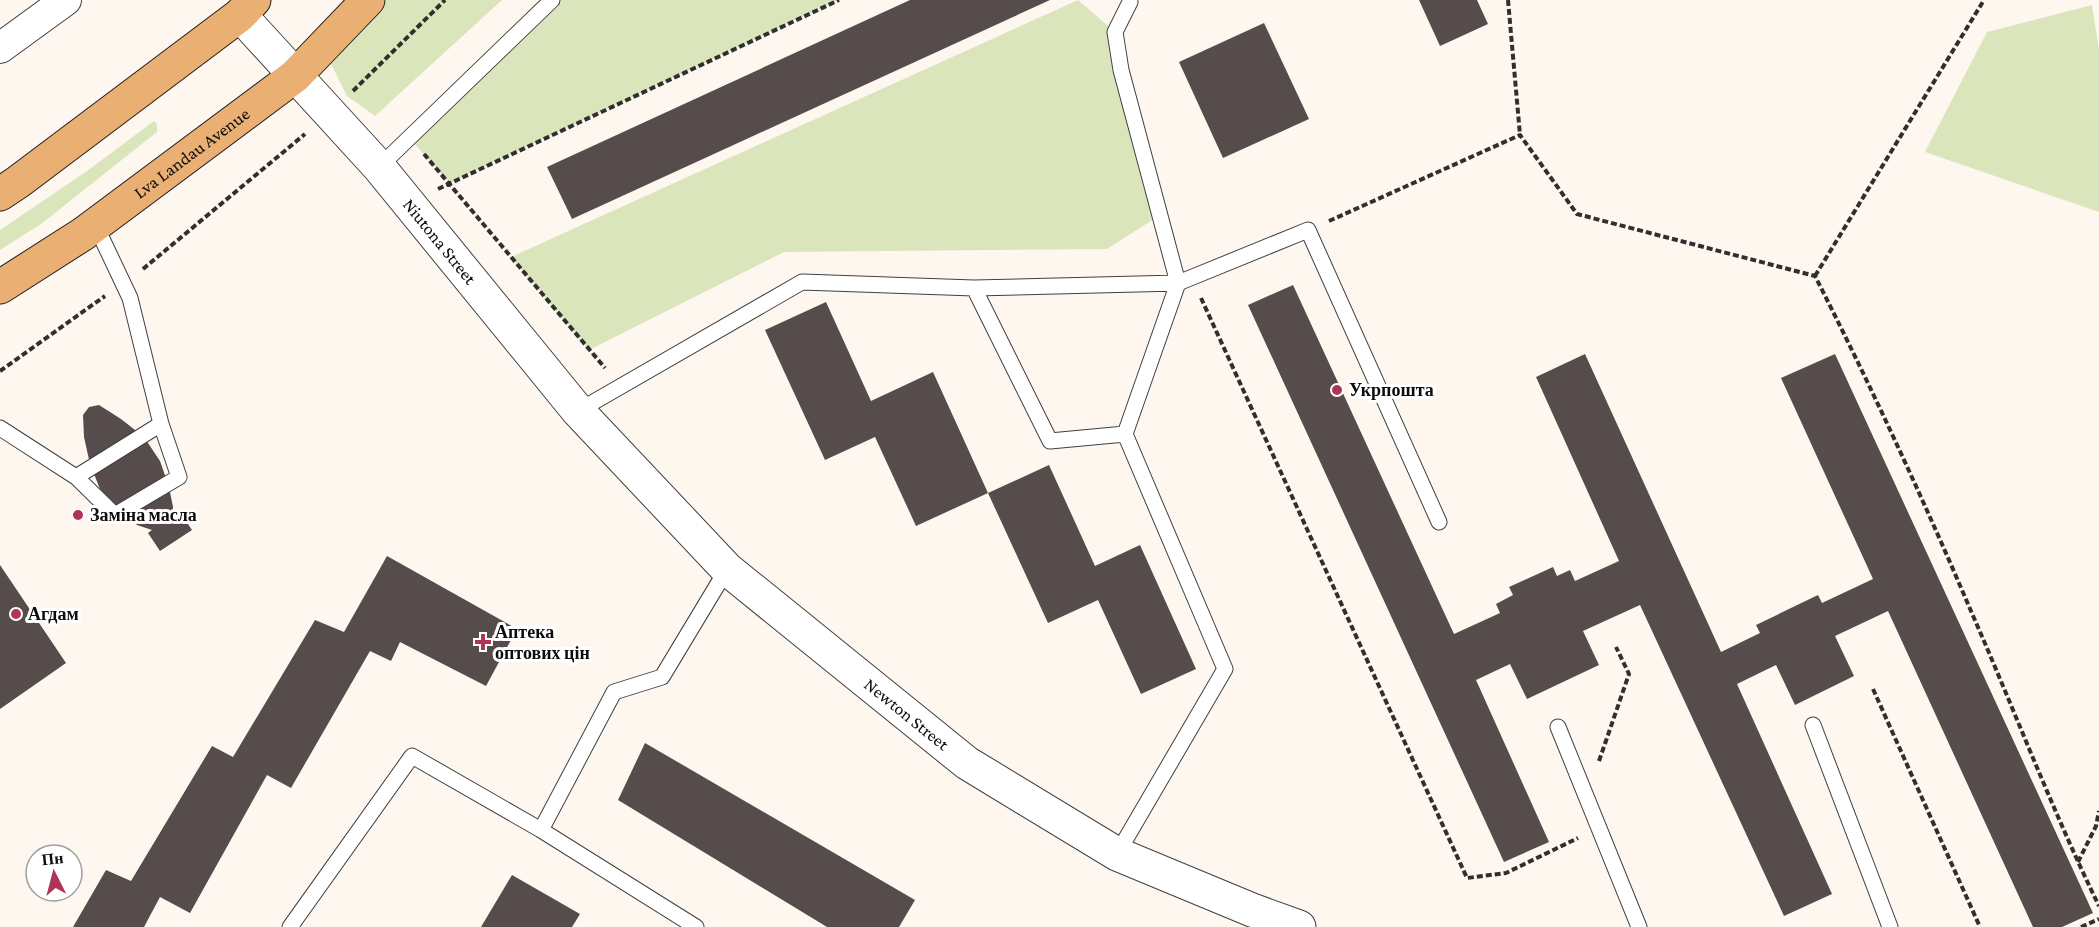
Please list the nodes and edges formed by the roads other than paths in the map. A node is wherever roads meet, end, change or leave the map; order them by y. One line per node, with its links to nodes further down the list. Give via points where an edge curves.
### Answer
1 (66, 0): 6 (street)
2 (368, 0): 7 (main road, Lva Landau Avenue)
3 (552, 0): 8 (lane)
4 (1130, 1): 11 (lane, via 1115,32 1118,51)
5 (239, 5): 7 (street); 9 (main road)
6 (0, 48)
7 (295, 76): 8 (street, Niutona Street); 10 (main road, Lva Landau Avenue)
8 (379, 167): 14 (street, Niutona Street)
9 (0, 194)
10 (95, 224): 12 (main road, Lva Landau Avenue); 15 (lane, via 130,298)
11 (1185, 281): 13 (lane); 17 (lane); 19 (lane, via 1308,230)
12 (0, 287)
13 (974, 288): 14 (lane, via 802,282); 17 (lane, via 1050,441)
14 (578, 411): 20 (street, Newton Street)
15 (161, 424): 18 (lane); 18 (lane, via 179,477 115,515)
16 (0, 428): 18 (lane)
17 (1125, 434): 24 (lane, via 1225,669)
18 (76, 477)
19 (1439, 522)
20 (728, 569): 23 (lane, via 662,677 614,692); 24 (street, Newton Street, via 967,763)
21 (1813, 725): 29 (lane)
22 (1558, 727): 28 (lane)
23 (541, 830): 25 (lane); 26 (lane, via 412,756)
24 (1117, 854): 27 (street, Newton Street)
25 (690, 925)
26 (290, 927)
27 (1299, 927)
28 (1639, 927)
29 (1890, 927)

